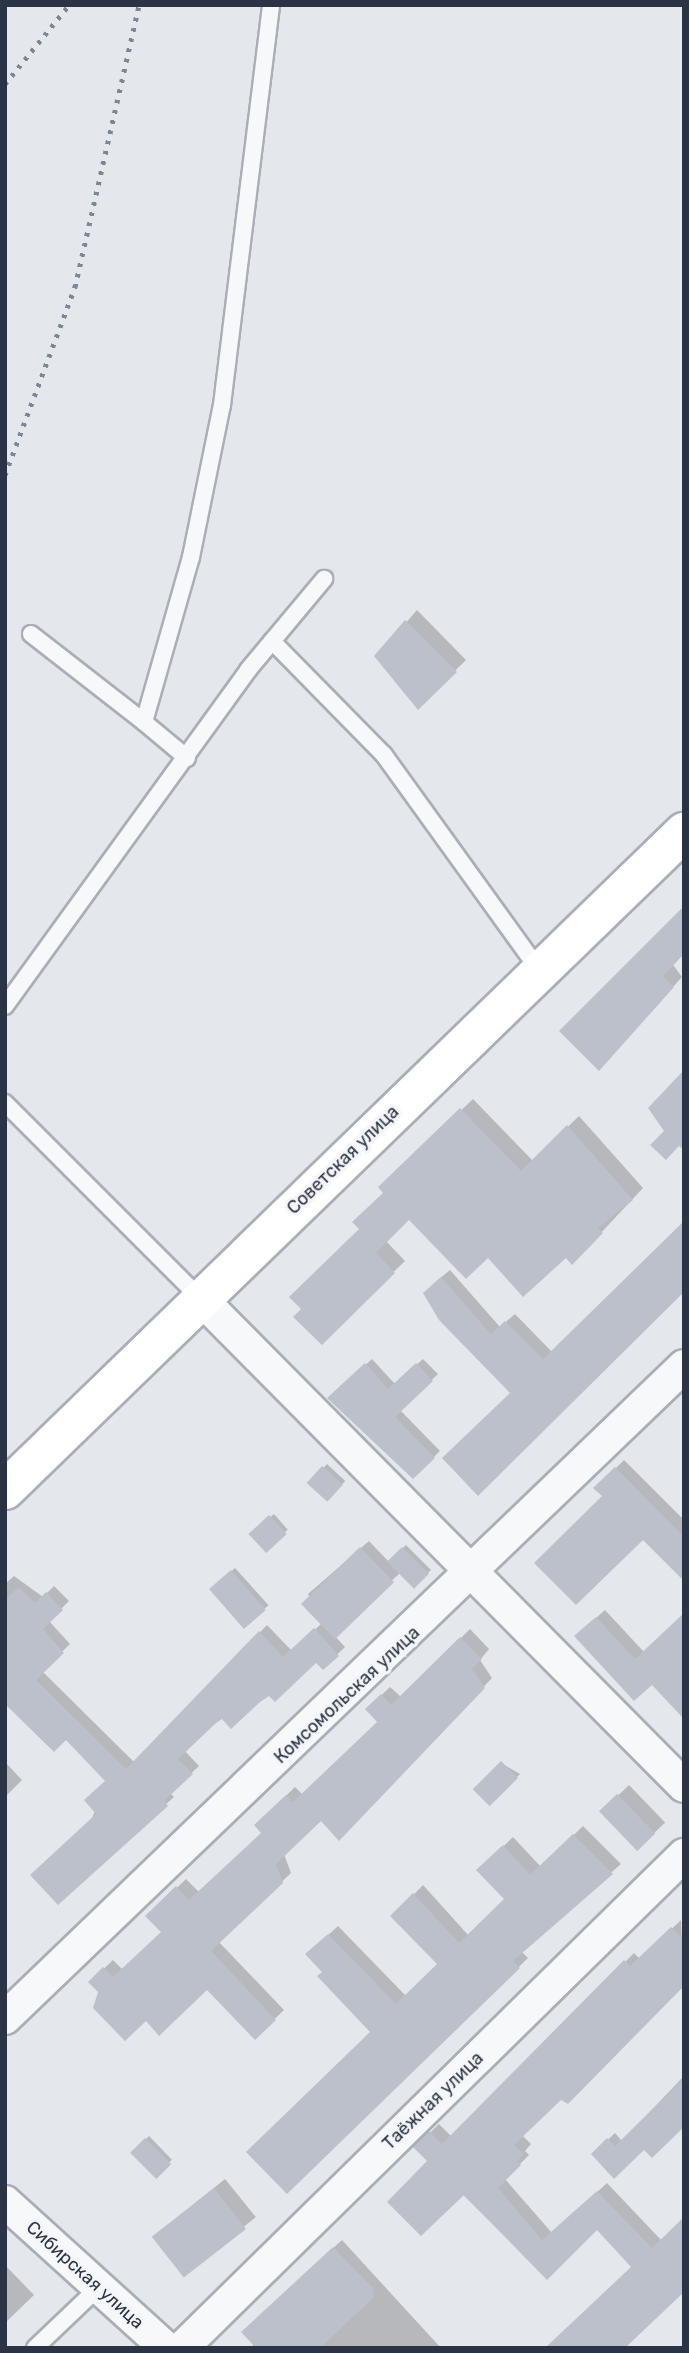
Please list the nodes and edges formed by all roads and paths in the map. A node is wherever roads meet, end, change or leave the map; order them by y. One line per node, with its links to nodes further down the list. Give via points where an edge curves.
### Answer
1 (271, 5): 5 (lane, via 222,405 191,557)
2 (324, 579): 4 (lane)
3 (31, 634): 5 (lane)
4 (272, 641): 6 (lane); 8 (lane, via 384,755)
5 (144, 722): 6 (lane)
6 (187, 758): 9 (lane)
7 (684, 832): 8 (street, Советская улица)
8 (540, 971): 11 (street, Советская улица)
9 (5, 1006)
10 (5, 1103): 11 (lane)
11 (200, 1298): 13 (street, Советская улица); 14 (street)
12 (684, 1366): 14 (street, Комсомольская улица)
13 (5, 1490)
14 (475, 1573): 15 (street); 17 (street, Комсомольская улица)
15 (684, 1786)
16 (684, 1855): 22 (street, Таёжная улица)
17 (5, 2018)
18 (5, 2202): 19 (street, Сибирская улица)
19 (99, 2287): 20 (lane); 21 (street, Сибирская улица, via 130,2324)
20 (35, 2348)
21 (166, 2348)
22 (182, 2348)

